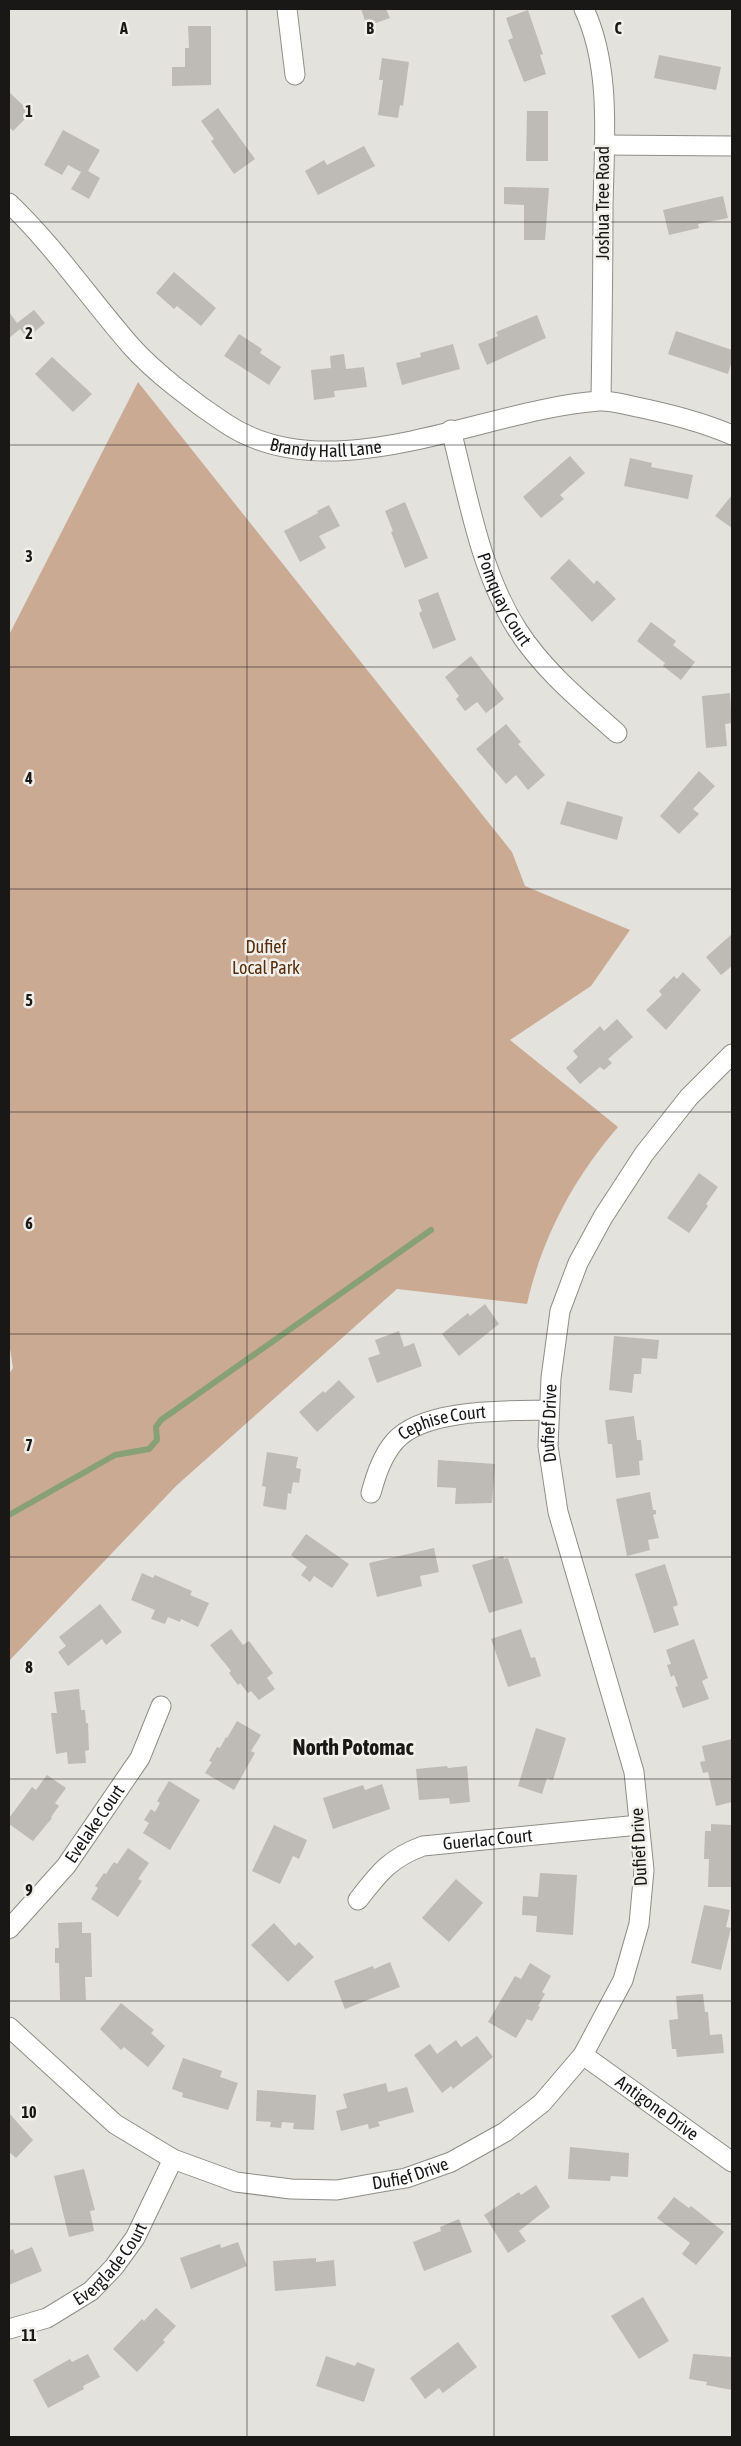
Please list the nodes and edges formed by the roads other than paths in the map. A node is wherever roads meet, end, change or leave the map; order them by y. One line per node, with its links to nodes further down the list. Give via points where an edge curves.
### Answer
1 (287, 9): 3 (street)
2 (584, 9): 4 (street, Joshua Tree Road, via 592,26 602,77)
3 (295, 75)
4 (604, 145): 5 (street); 7 (street, Joshua Tree Road)
5 (732, 146)
6 (9, 203): 8 (street, Brandy Hall Lane, via 132,347 226,424 266,444 338,452 384,447)
7 (601, 400): 8 (street, Brandy Hall Lane, via 535,410); 9 (street, Brandy Hall Lane, via 668,413)
8 (451, 430): 10 (street, Pomquay Court, via 481,543 498,594 517,630 560,682)
9 (732, 435)
10 (617, 733)
11 (732, 1054): 12 (street, Dufief Drive, via 689,1097 644,1154 578,1263 560,1311)
12 (549, 1410): 13 (street, Cephise Court, via 462,1413 420,1424 396,1440 379,1466); 15 (street, Dufief Drive, via 548,1446 558,1512 634,1772)
13 (370, 1493)
14 (161, 1706): 17 (street, Evelake Court, via 140,1758 66,1866)
15 (639, 1825): 16 (street, Guerlac Court, via 423,1846 402,1854 382,1869); 19 (street, Dufief Drive, via 644,1870 639,1924 623,1980)
16 (358, 1900)
17 (9, 1929)
18 (9, 2027): 20 (street, Dufief Drive, via 116,2124)
19 (583, 2055): 20 (street, Dufief Drive, via 542,2103 505,2132 451,2162 406,2178 337,2190 291,2190 236,2182); 21 (street, Antigone Drive)
20 (173, 2159): 22 (street, Everglade Court, via 135,2238 114,2268 92,2291 47,2318)
21 (732, 2162)
22 (9, 2329)

